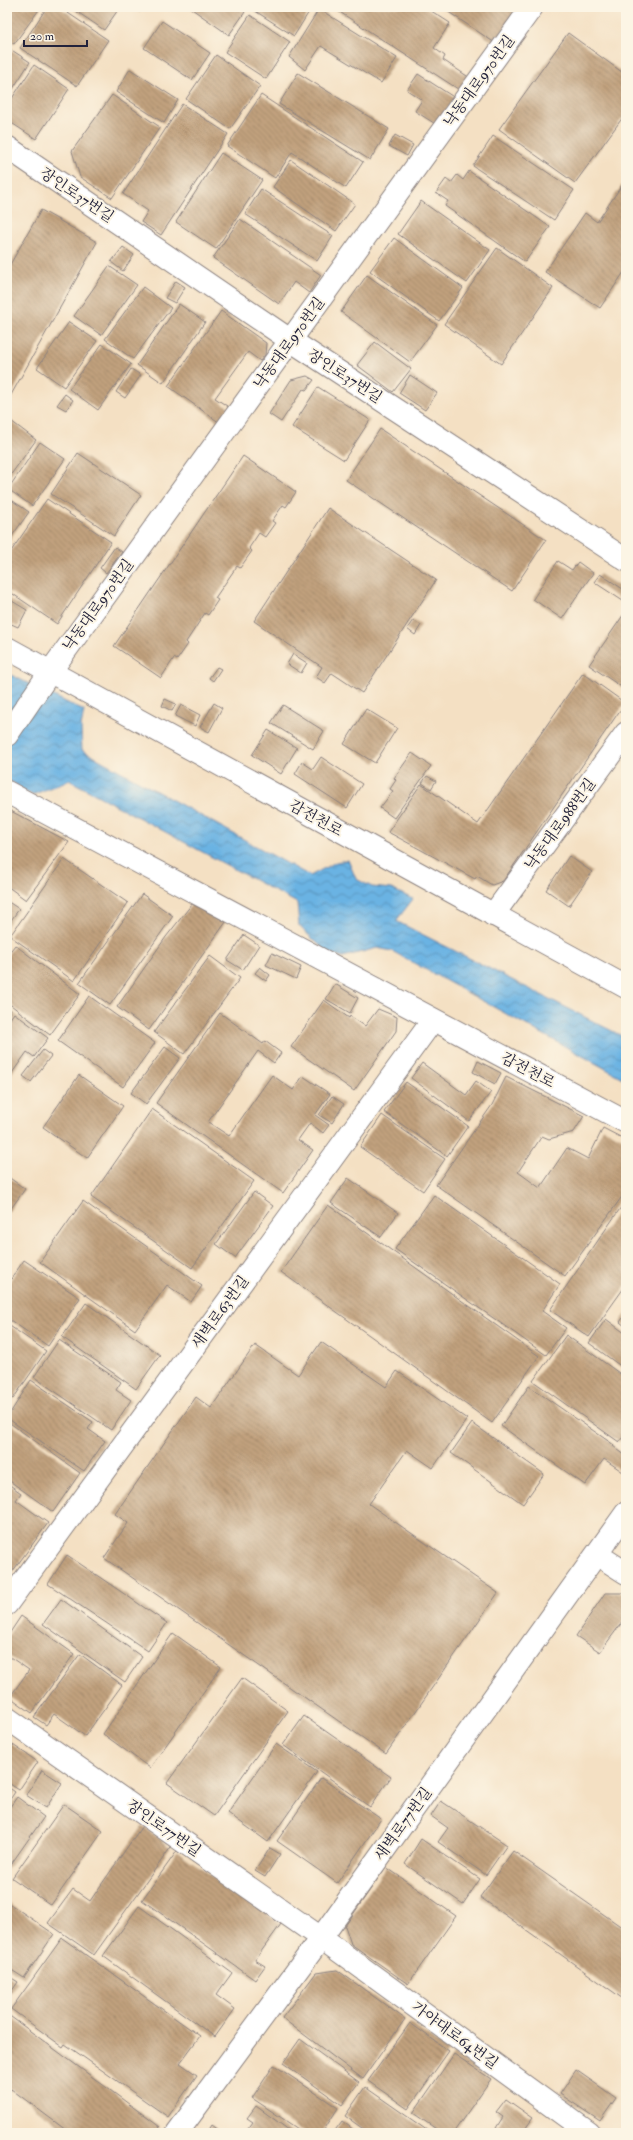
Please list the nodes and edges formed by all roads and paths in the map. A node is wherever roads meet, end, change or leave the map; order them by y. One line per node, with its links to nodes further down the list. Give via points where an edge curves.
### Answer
1 (532, 7): 3 (street, 낙동대로970번길)
2 (7, 147): 3 (street, 장인로37번길)
3 (290, 340): 4 (street, 장인로37번길); 6 (street, 낙동대로970번길)
4 (626, 560)
5 (7, 648): 6 (street, 감전천로)
6 (47, 676): 8 (street, 낙동대로970번길); 10 (street, 감전천로)
7 (626, 733): 10 (street, 낙동대로988번길)
8 (7, 735)
9 (7, 792): 12 (street, 감전천로)
10 (493, 915): 11 (street, 감전천로)
11 (626, 987)
12 (433, 1020): 13 (street, 감전천로); 17 (street, 새벽로63번길)
13 (626, 1122)
14 (626, 1513): 15 (street, 새벽로77번길)
15 (598, 1555): 16 (street); 19 (street, 새벽로77번길)
16 (626, 1573)
17 (7, 1604)
18 (7, 1718): 19 (street, 장인로77번길)
19 (321, 1938): 20 (street, 새벽로77번길); 21 (street, 가야대로64번길)
20 (177, 2133)
21 (589, 2133)

